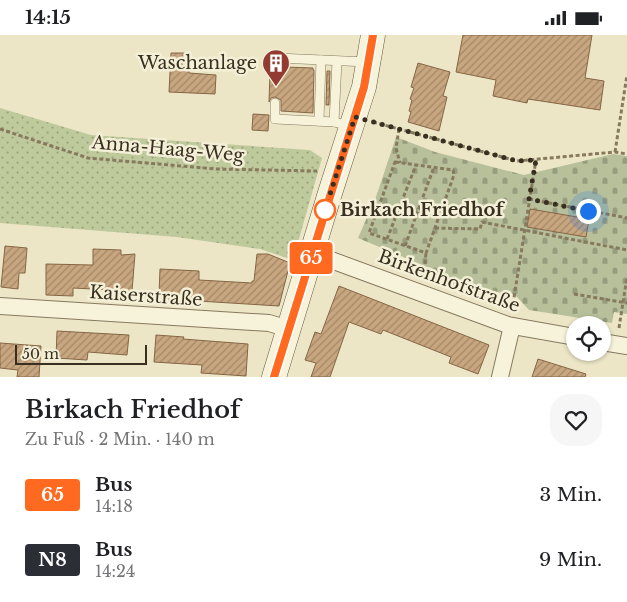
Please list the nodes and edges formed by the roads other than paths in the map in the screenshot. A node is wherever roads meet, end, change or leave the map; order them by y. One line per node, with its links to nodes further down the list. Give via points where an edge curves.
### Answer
1 (373, 35): 4 (street)
2 (321, 60): 3 (lane); 5 (lane, via 278,58); 7 (lane)
3 (337, 61): 4 (lane); 8 (lane)
4 (370, 62): 8 (street, via 364,87)
5 (277, 72)
6 (275, 103): 7 (lane, via 275,119)
7 (319, 121): 8 (lane)
8 (347, 122): 9 (street, via 338,172)
9 (312, 253): 11 (street, Birkenhofstraße); 12 (street)
10 (0, 306): 12 (street, Kaiserstraße, via 269,323)
11 (510, 325): 13 (street, Birkenhofstraße); 15 (street)
12 (289, 329): 14 (street)
13 (566, 335)
14 (274, 377)
15 (500, 377)

